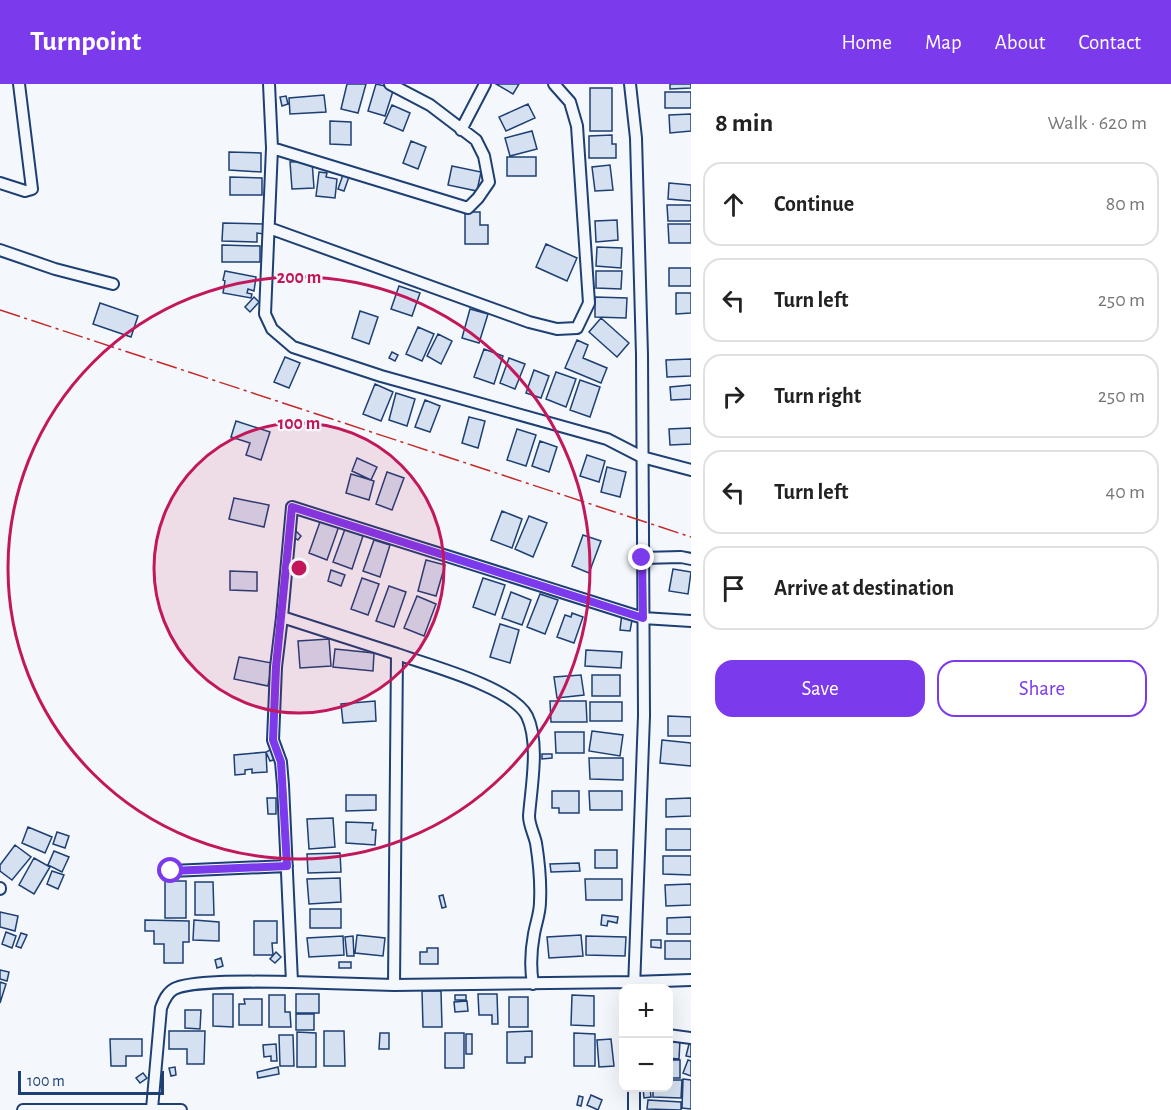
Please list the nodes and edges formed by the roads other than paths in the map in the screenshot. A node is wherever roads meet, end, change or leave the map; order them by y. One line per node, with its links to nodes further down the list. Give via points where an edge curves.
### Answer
1 (19, 84): 9 (street, via 32,189 25,191)
2 (269, 84): 8 (street)
3 (390, 84): 7 (street, via 430,105)
4 (485, 84): 7 (street)
5 (554, 84): 10 (street, via 570,102 577,126 590,303 577,328 556,329 529,322)
6 (630, 84): 13 (street, via 636,161)
7 (461, 130): 8 (street, via 476,140 489,182 468,208)
8 (272, 147): 10 (street)
9 (0, 183)
10 (269, 228): 13 (street, via 265,314 272,329 293,347 381,376 607,439)
11 (0, 250): 12 (street)
12 (113, 284)
13 (642, 458): 14 (street); 15 (street)
14 (691, 470)
15 (642, 558): 16 (street); 18 (street)
16 (691, 559)
17 (282, 617): 18 (street, via 292,507); 20 (street); 21 (street, via 273,740 281,762)
18 (643, 618): 19 (street); 26 (street, via 644,716)
19 (691, 621)
20 (397, 654): 25 (street, via 499,692 527,716 534,745 529,819 540,894 530,970); 28 (street)
21 (287, 866): 22 (street); 24 (street)
22 (171, 871)
23 (691, 980): 27 (street)
24 (292, 982): 28 (street); 33 (street, via 200,984 174,989 164,998)
25 (533, 984): 28 (street); 29 (street)
26 (634, 984)
27 (653, 984)
28 (394, 985)
29 (619, 986)
30 (673, 1036): 31 (street)
31 (691, 1038)
32 (634, 1092): 36 (street)
33 (152, 1109): 34 (street); 35 (street)
34 (23, 1110)
35 (181, 1110)
36 (634, 1110)

